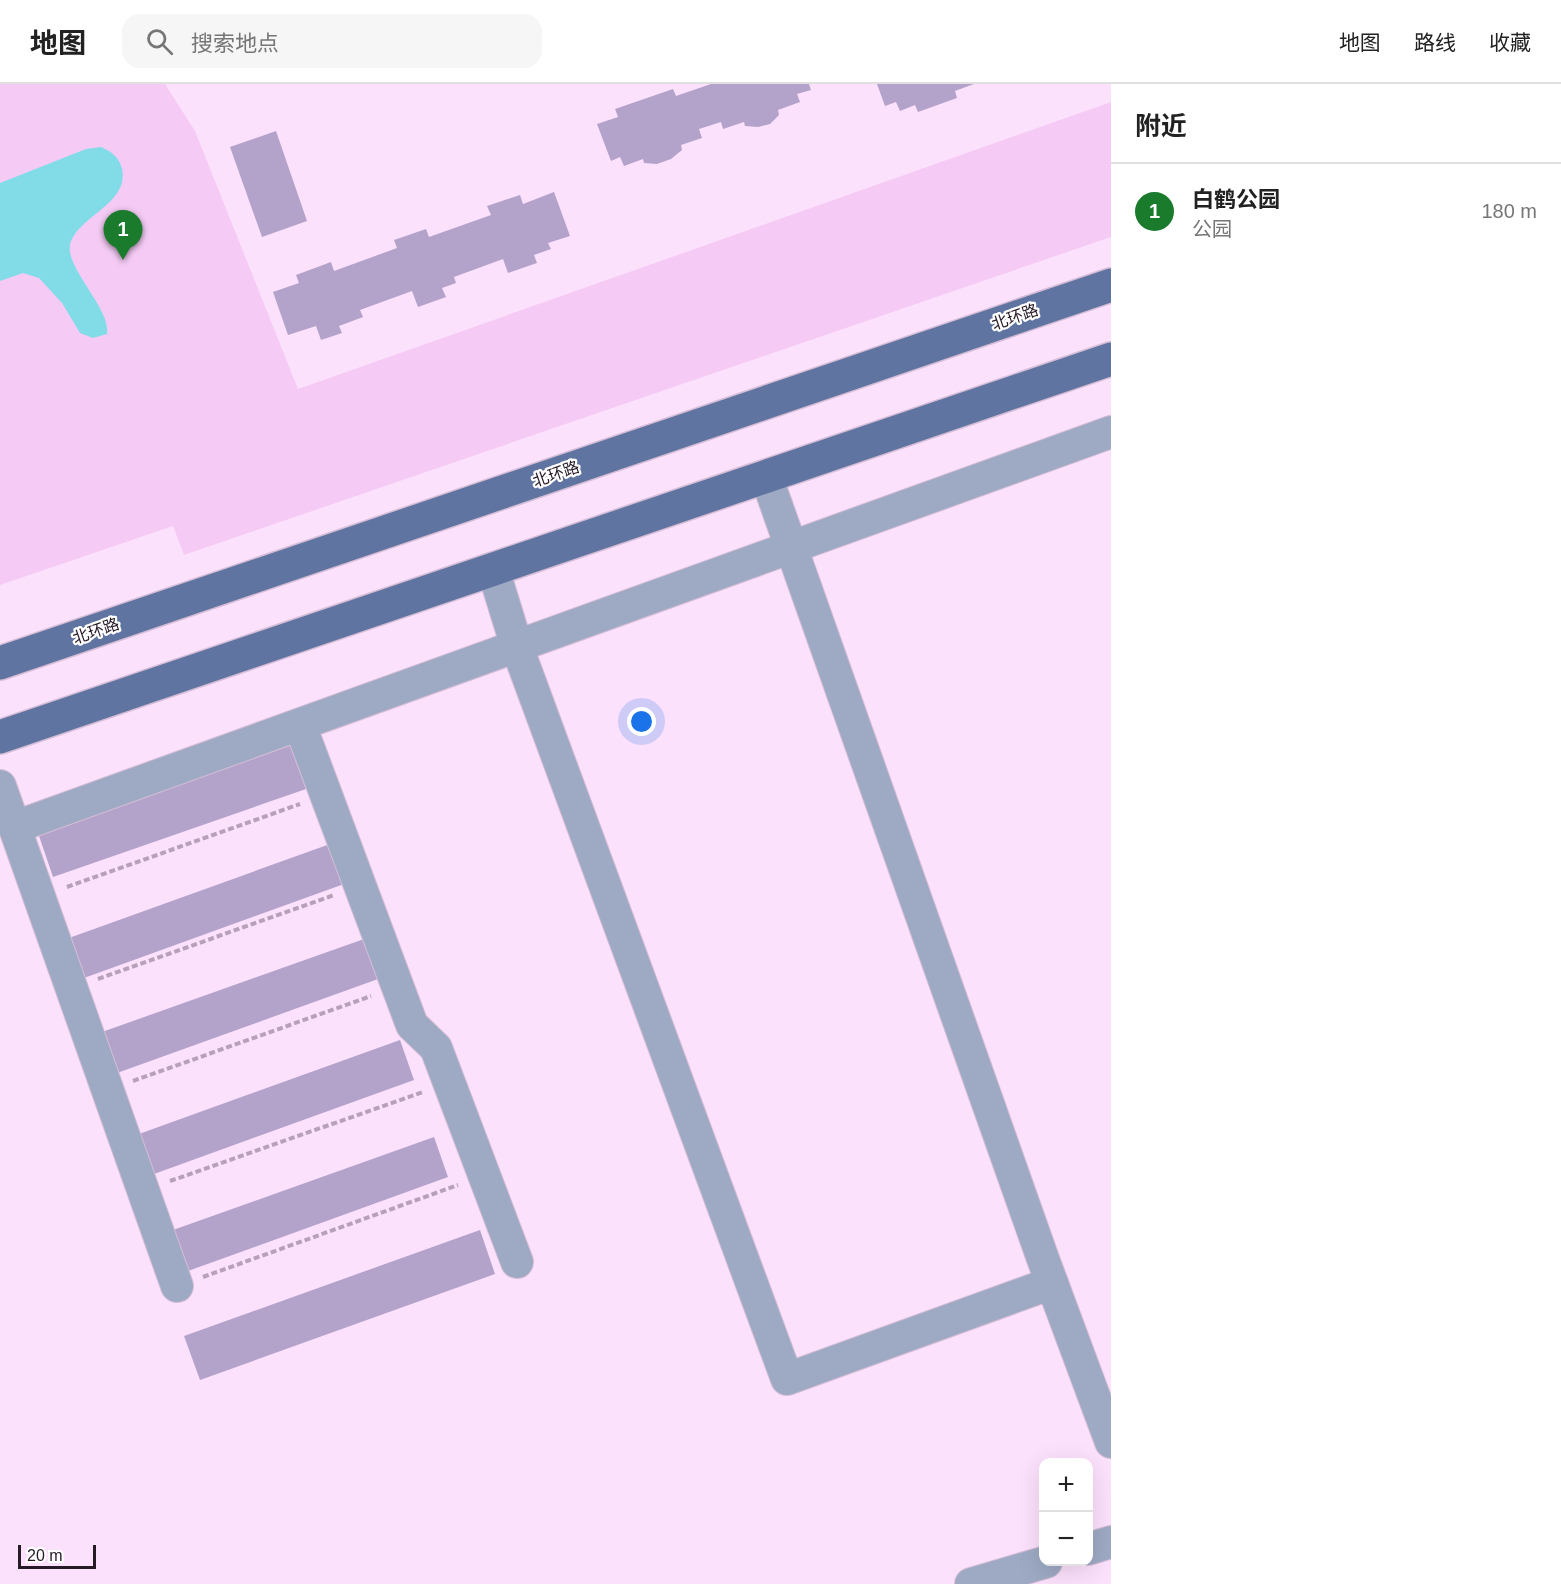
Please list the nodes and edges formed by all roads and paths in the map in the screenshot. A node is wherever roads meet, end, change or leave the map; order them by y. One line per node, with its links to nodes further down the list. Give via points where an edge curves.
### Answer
1 (1111, 285): 8 (main road, 北环路)
2 (1111, 359): 4 (main road)
3 (1111, 432): 5 (street)
4 (766, 476): 5 (street); 6 (main road)
5 (791, 548): 7 (street); 23 (street)
6 (493, 569): 7 (street); 10 (main road)
7 (517, 647): 9 (street); 23 (street, via 788,1379)
8 (0, 663)
9 (300, 724): 12 (street); 13 (street)
10 (0, 737)
11 (0, 786): 13 (street)
12 (326, 794): 14 (street); 15 (path)
13 (15, 827): 15 (street)
14 (360, 886): 16 (street); 17 (path)
15 (39, 897): 17 (street)
16 (398, 986): 18 (street, via 412,1025 436,1048); 19 (path)
17 (71, 988): 19 (street)
18 (449, 1083): 20 (street); 21 (path)
19 (107, 1091): 21 (street)
20 (484, 1176): 22 (street); 24 (path)
21 (143, 1191): 24 (street)
22 (517, 1262)
23 (1052, 1283): 25 (street)
24 (177, 1286)
25 (1111, 1442)
26 (1111, 1542): 27 (street)
27 (1093, 1548)
28 (1039, 1564): 29 (street)
29 (971, 1584)

